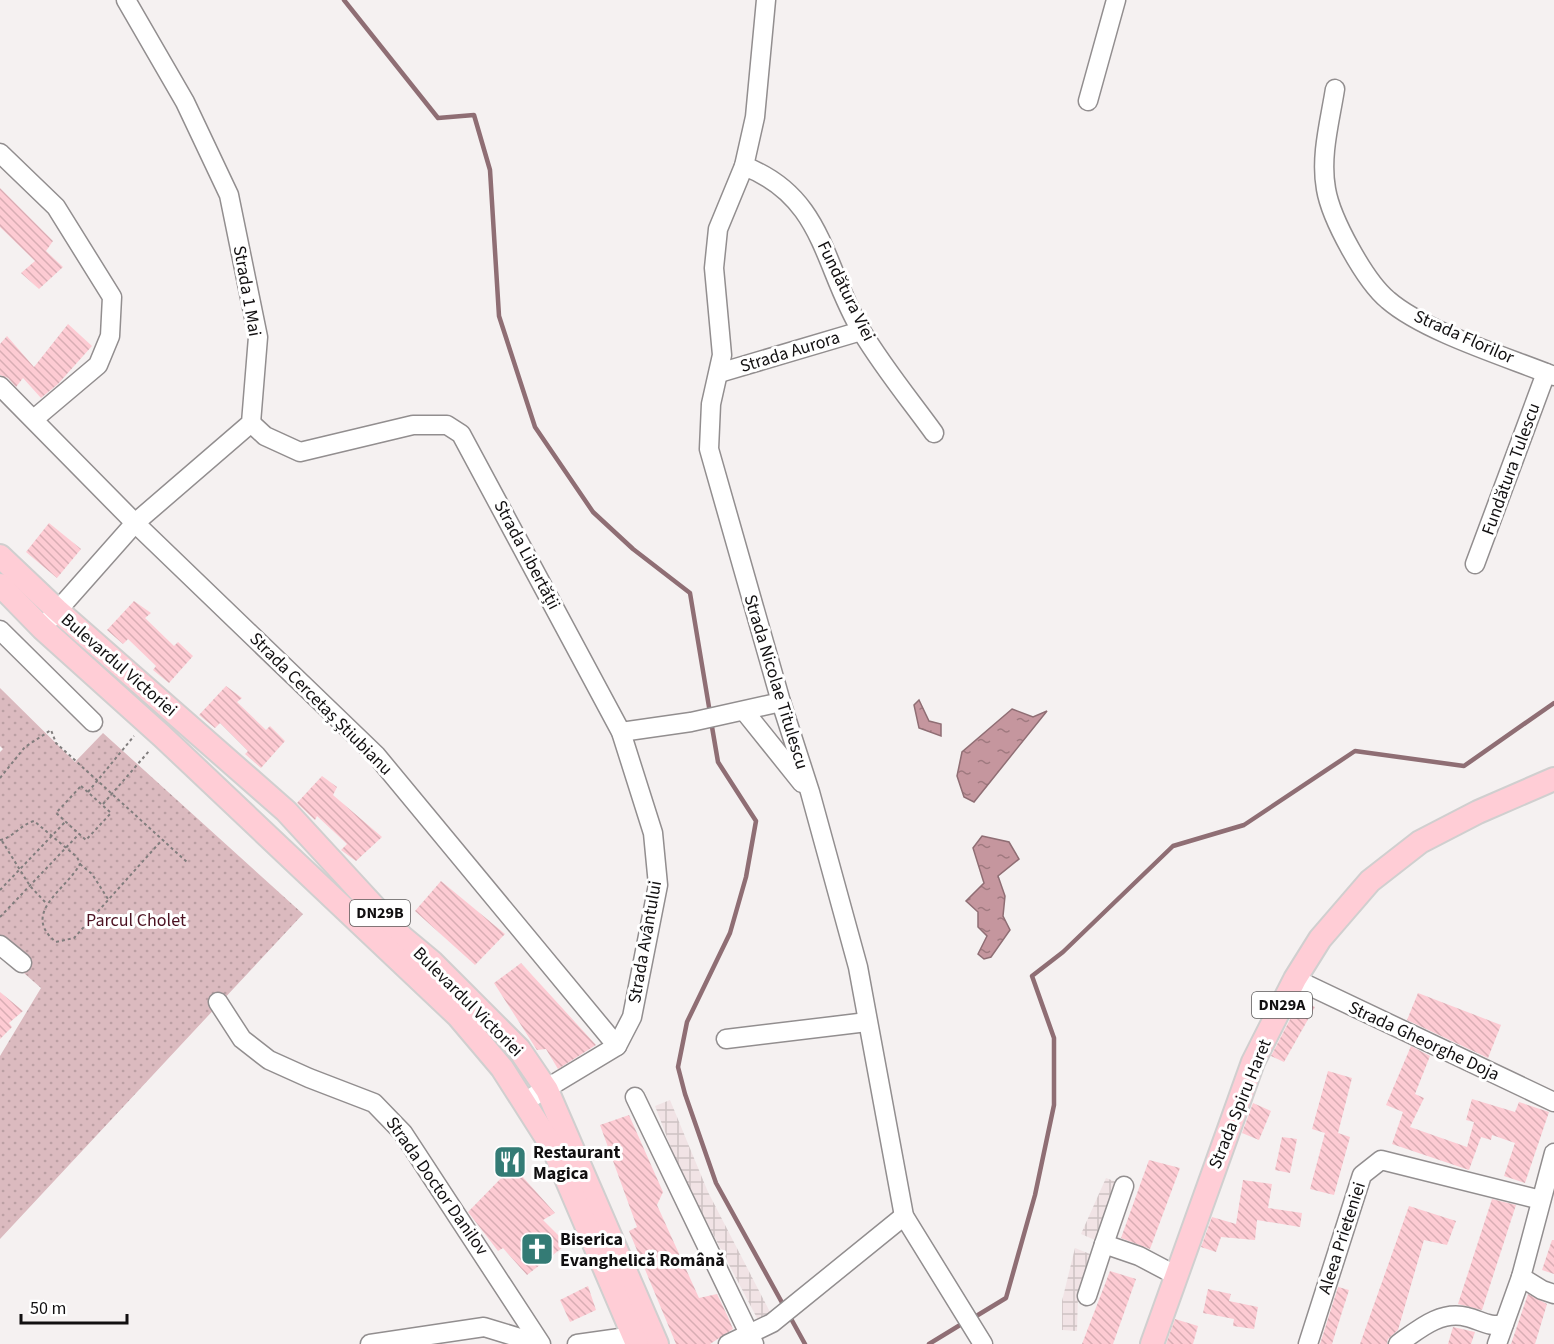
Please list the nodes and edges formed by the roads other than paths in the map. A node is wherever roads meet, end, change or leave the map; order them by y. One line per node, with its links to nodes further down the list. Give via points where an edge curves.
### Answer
1 (126, 0): 13 (street, Strada 1 Mai, via 185,102 229,195 258,337)
2 (766, 0): 7 (street, Strada Nicolae Titulescu, via 755,117)
3 (1116, 0): 5 (street)
4 (1335, 89): 10 (street, Strada Florilor, via 1326,143 1326,189 1354,258 1387,300 1424,322)
5 (1088, 101)
6 (0, 153): 12 (street, via 56,207 112,297 110,336 98,366)
7 (744, 166): 8 (street, Fundătura Viei, via 768,175 795,198 820,238); 9 (street, Strada Nicolae Titulescu, via 718,229 714,268 722,355)
8 (861, 331): 9 (street, Strada Aurora); 14 (street, Fundătura Viei)
9 (719, 374): 22 (street, Strada Nicolae Titulescu, via 711,404 709,449)
10 (1550, 375): 17 (street, Fundătura Tulescu)
11 (0, 386): 12 (street, Strada Cercetaș Știubianu)
12 (34, 419): 15 (street, Strada Cercetaș Știubianu)
13 (251, 423): 15 (street); 25 (street, Strada Libertății, via 265,436 300,452 413,425 447,425 461,434)
14 (934, 433)
15 (135, 523): 19 (street); 34 (street, Strada Cercetaș Știubianu, via 376,755)
16 (0, 556): 19 (main road, Bulevardul Victoriei / DN29B)
17 (1475, 564)
18 (0, 585): 20 (main road, Bulevardul Victoriei / DN29B)
19 (57, 610): 20 (street); 35 (main road, Bulevardul Victoriei / DN29B, via 286,811 402,937 519,1049)
20 (42, 628): 37 (main road, Bulevardul Victoriei / DN29B, via 458,1016 502,1068)
21 (0, 630): 24 (street)
22 (781, 702): 23 (street); 27 (street, Strada Nicolae Titulescu)
23 (745, 712): 25 (street); 27 (street)
24 (93, 722)
25 (621, 732): 34 (street, Strada Avântului, via 653,833 658,885 632,1017)
26 (1554, 779): 30 (main road, Strada Spiru Haret / DN29A, via 1420,842 1370,881 1320,939)
27 (810, 792): 32 (street, Strada Nicolae Titulescu, via 858,967)
28 (0, 945): 29 (street)
29 (22, 963)
30 (1295, 979): 38 (street, Strada Gheorghe Doja); 44 (main road, Strada Spiru Haret / DN29A, via 1253,1062)
31 (218, 1002): 53 (street, Strada Doctor Danilov, via 242,1039 269,1060 374,1102 387,1113)
32 (867, 1022): 33 (street); 42 (street, Strada Nicolae Titulescu)
33 (726, 1039)
34 (617, 1046): 35 (street)
35 (547, 1090): 37 (street); 55 (main road, Bulevardul Victoriei / DN29B)
36 (635, 1097): 49 (street)
37 (524, 1102): 50 (main road, Bulevardul Victoriei / DN29B, via 553,1148)
38 (1554, 1102)
39 (1554, 1153): 41 (street)
40 (1124, 1186): 43 (street)
41 (1541, 1200): 45 (street); 58 (street, Aleea Prieteniei, via 1381,1160 1362,1174)
42 (904, 1216): 49 (street); 51 (street, Strada Nicolae Titulescu)
43 (1104, 1244): 44 (street, via 1139,1256); 47 (street)
44 (1175, 1275): 57 (main road, Strada Spiru Haret / DN29A)
45 (1521, 1277): 46 (street); 48 (street)
46 (1548, 1292)
47 (1087, 1296)
48 (1504, 1324): 59 (street, via 1494,1326 1464,1316 1435,1319); 60 (street)
49 (753, 1339): 56 (street)
50 (636, 1340): 54 (street)
51 (982, 1343)
52 (370, 1344): 53 (street, via 484,1327)
53 (541, 1344)
54 (577, 1344)
55 (657, 1344)
56 (728, 1344)
57 (1152, 1344)
58 (1308, 1344)
59 (1398, 1344)
60 (1497, 1344)

